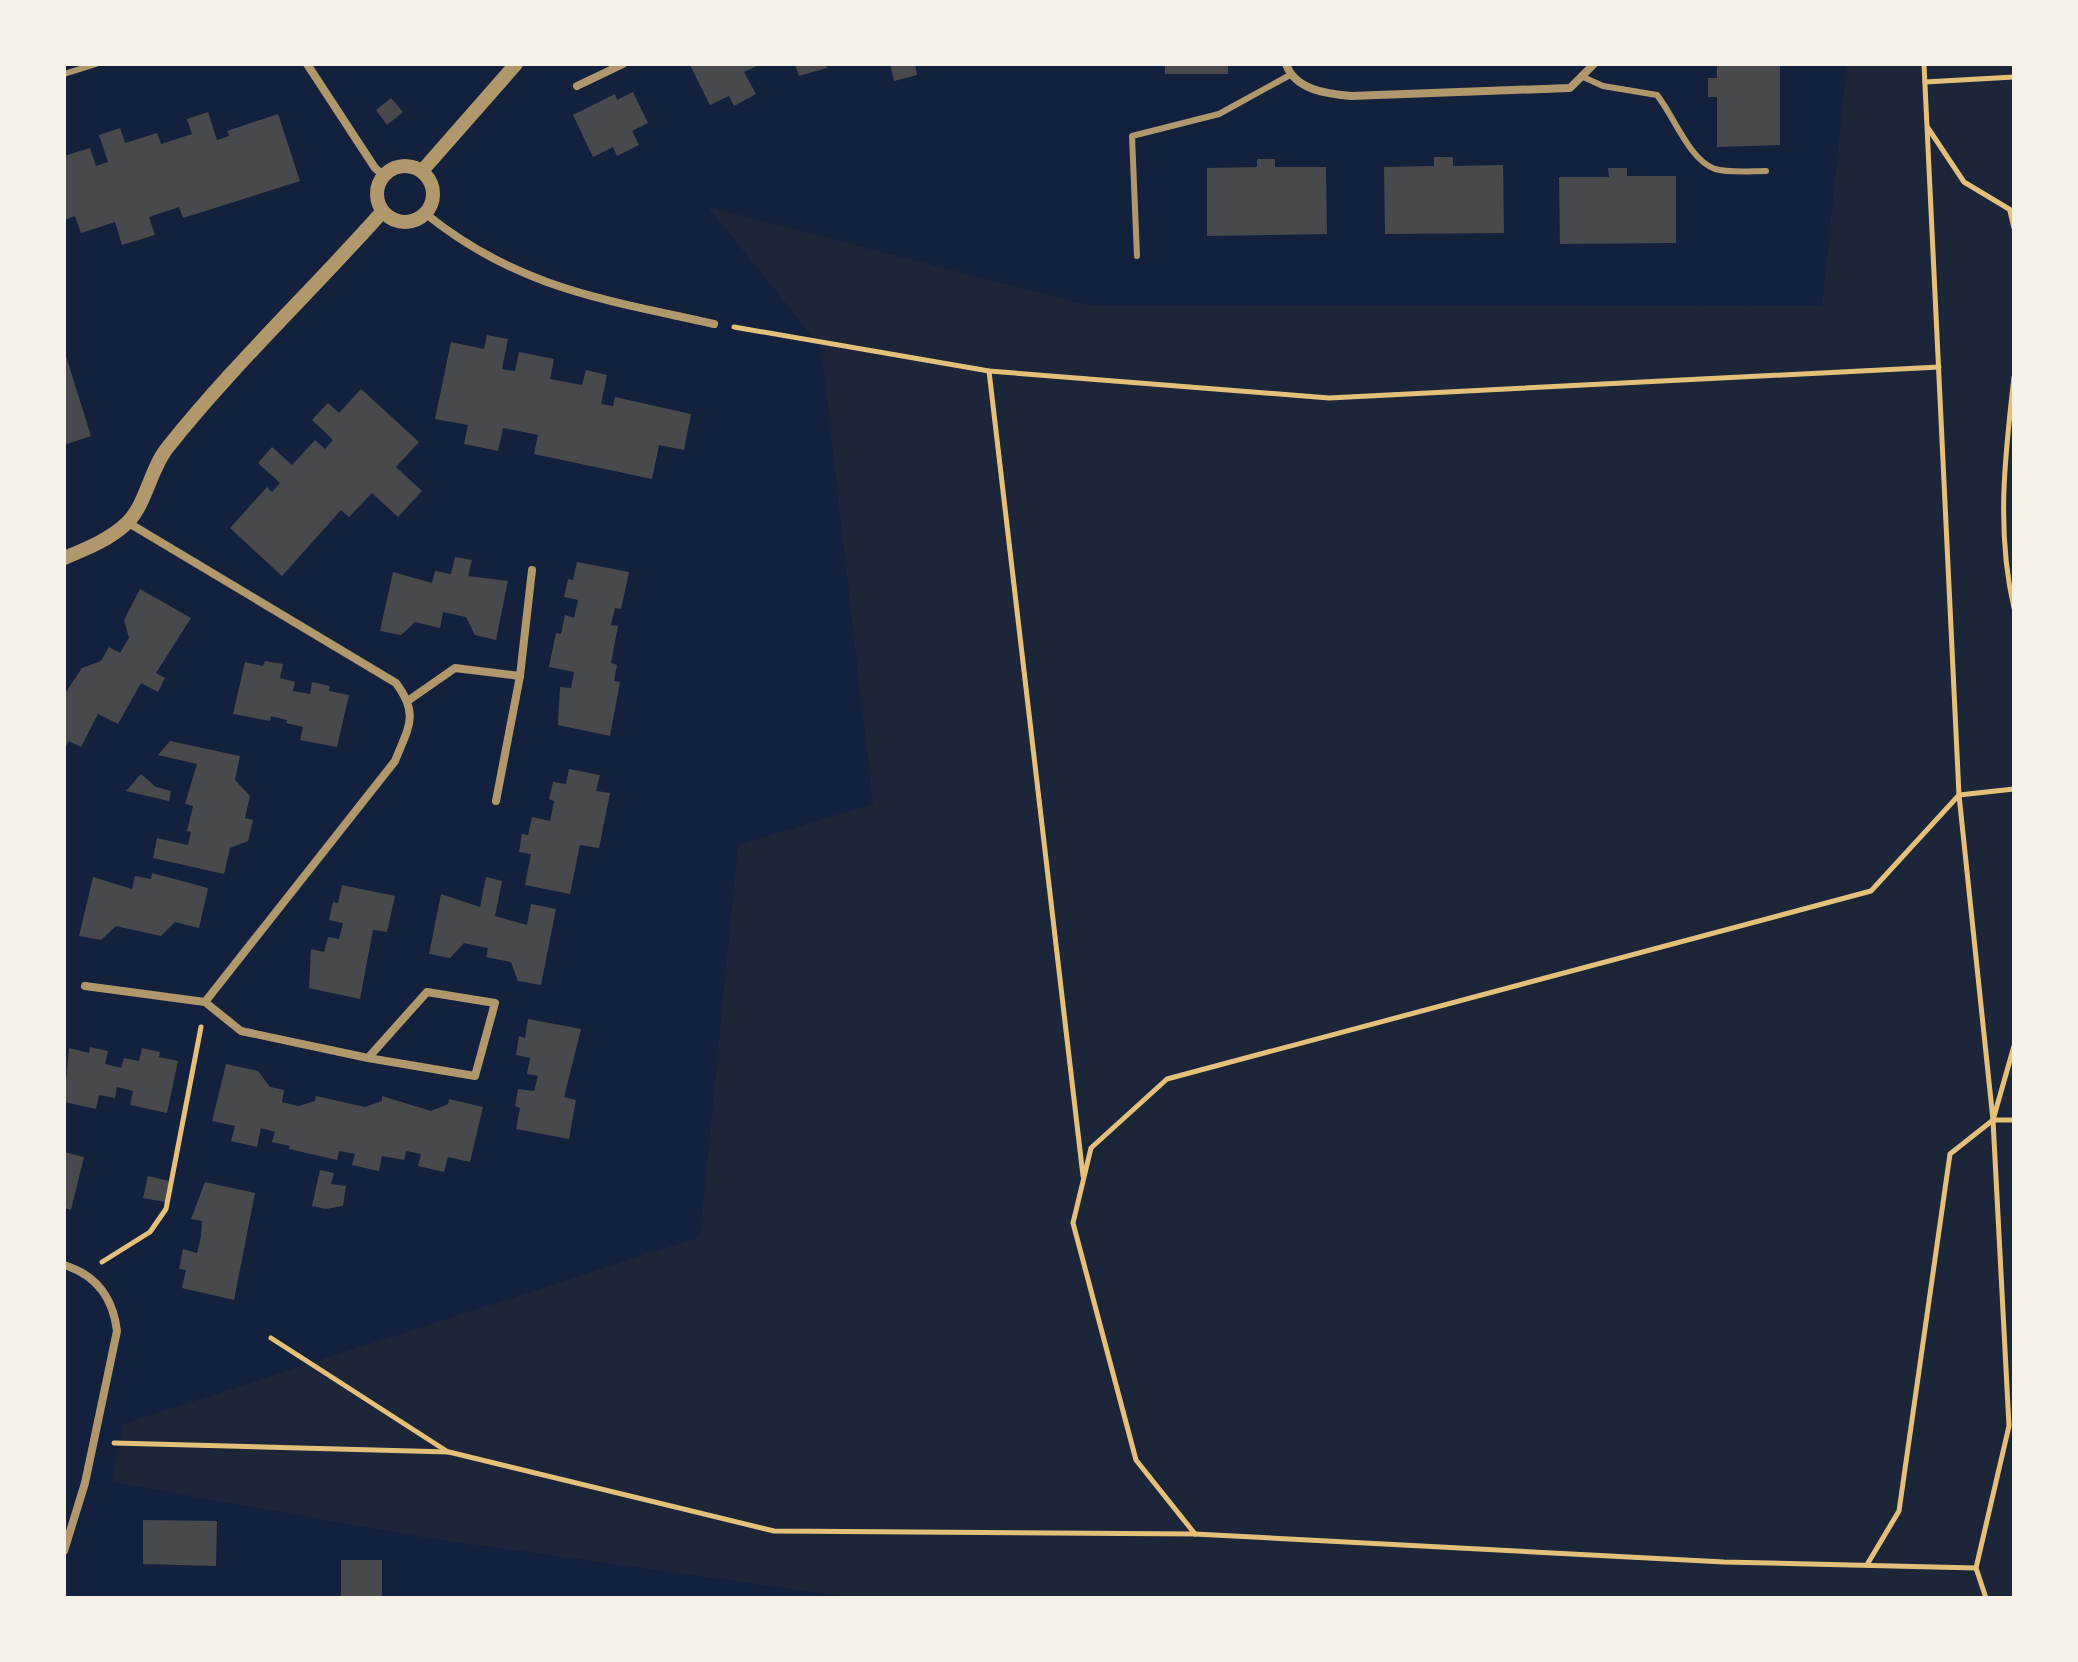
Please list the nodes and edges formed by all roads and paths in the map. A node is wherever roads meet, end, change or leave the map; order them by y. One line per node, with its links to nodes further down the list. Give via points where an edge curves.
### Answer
1 (96, 64): 8 (lane)
2 (307, 64): 17 (street)
3 (516, 64): 15 (street)
4 (623, 64): 13 (street)
5 (1286, 64): 9 (street)
6 (1594, 64): 10 (street)
7 (1924, 64): 12 (path)
8 (64, 74)
9 (1290, 75): 10 (street, via 1321,94 1351,96 1570,88); 22 (lane, via 1219,114 1132,136)
10 (1583, 77): 16 (lane, via 1603,86 1657,95 1690,149 1714,169)
11 (2014, 77): 12 (path)
12 (1925, 82): 14 (path)
13 (577, 86)
14 (1927, 127): 18 (path, via 1964,182); 24 (path)
15 (422, 171): 17 (street, via 398,167); 20 (street, via 433,197)
16 (1766, 171)
17 (383, 175): 19 (street, via 376,197)
18 (2012, 211): 21 (path)
19 (382, 212): 20 (street, via 398,222); 27 (street, via 165,451)
20 (426, 214): 23 (street, via 486,257 563,290)
21 (2014, 228)
22 (1137, 256)
23 (714, 324): 25 (path)
24 (1939, 367): 25 (path, via 1329,398); 34 (path)
25 (989, 371): 42 (path)
26 (2014, 377): 30 (path, via 2002,507 2006,576)
27 (127, 522): 28 (street); 32 (street, via 396,683)
28 (64, 558)
29 (532, 570): 31 (street)
30 (2014, 608)
31 (520, 676): 32 (street, via 455,668); 35 (street)
32 (409, 700): 37 (street, via 412,719 395,761)
33 (2014, 789): 34 (path)
34 (1959, 795): 40 (path); 42 (path, via 1871,891 1167,1079 1091,1148)
35 (496, 801)
36 (85, 986): 37 (street)
37 (205, 1002): 39 (street, via 241,1031); 44 (path, via 166,1209 150,1232)
38 (2014, 1046): 40 (path)
39 (368, 1058): 39 (street, via 475,1076 495,1003 427,992)
40 (1993, 1120): 41 (path); 50 (path, via 1950,1154 1899,1511); 51 (path, via 2009,1426)
41 (2014, 1120)
42 (1083, 1180): 48 (path, via 1073,1223 1136,1460)
43 (64, 1265): 44 (street)
44 (85, 1272): 46 (street, via 115,1312 117,1331)
45 (271, 1338): 47 (path)
46 (93, 1442): 47 (path); 49 (street)
47 (449, 1452): 48 (path, via 774,1531)
48 (1195, 1534): 50 (path, via 1724,1562)
49 (64, 1551)
50 (1868, 1563): 51 (path)
51 (1976, 1568): 52 (path)
52 (1986, 1598)

